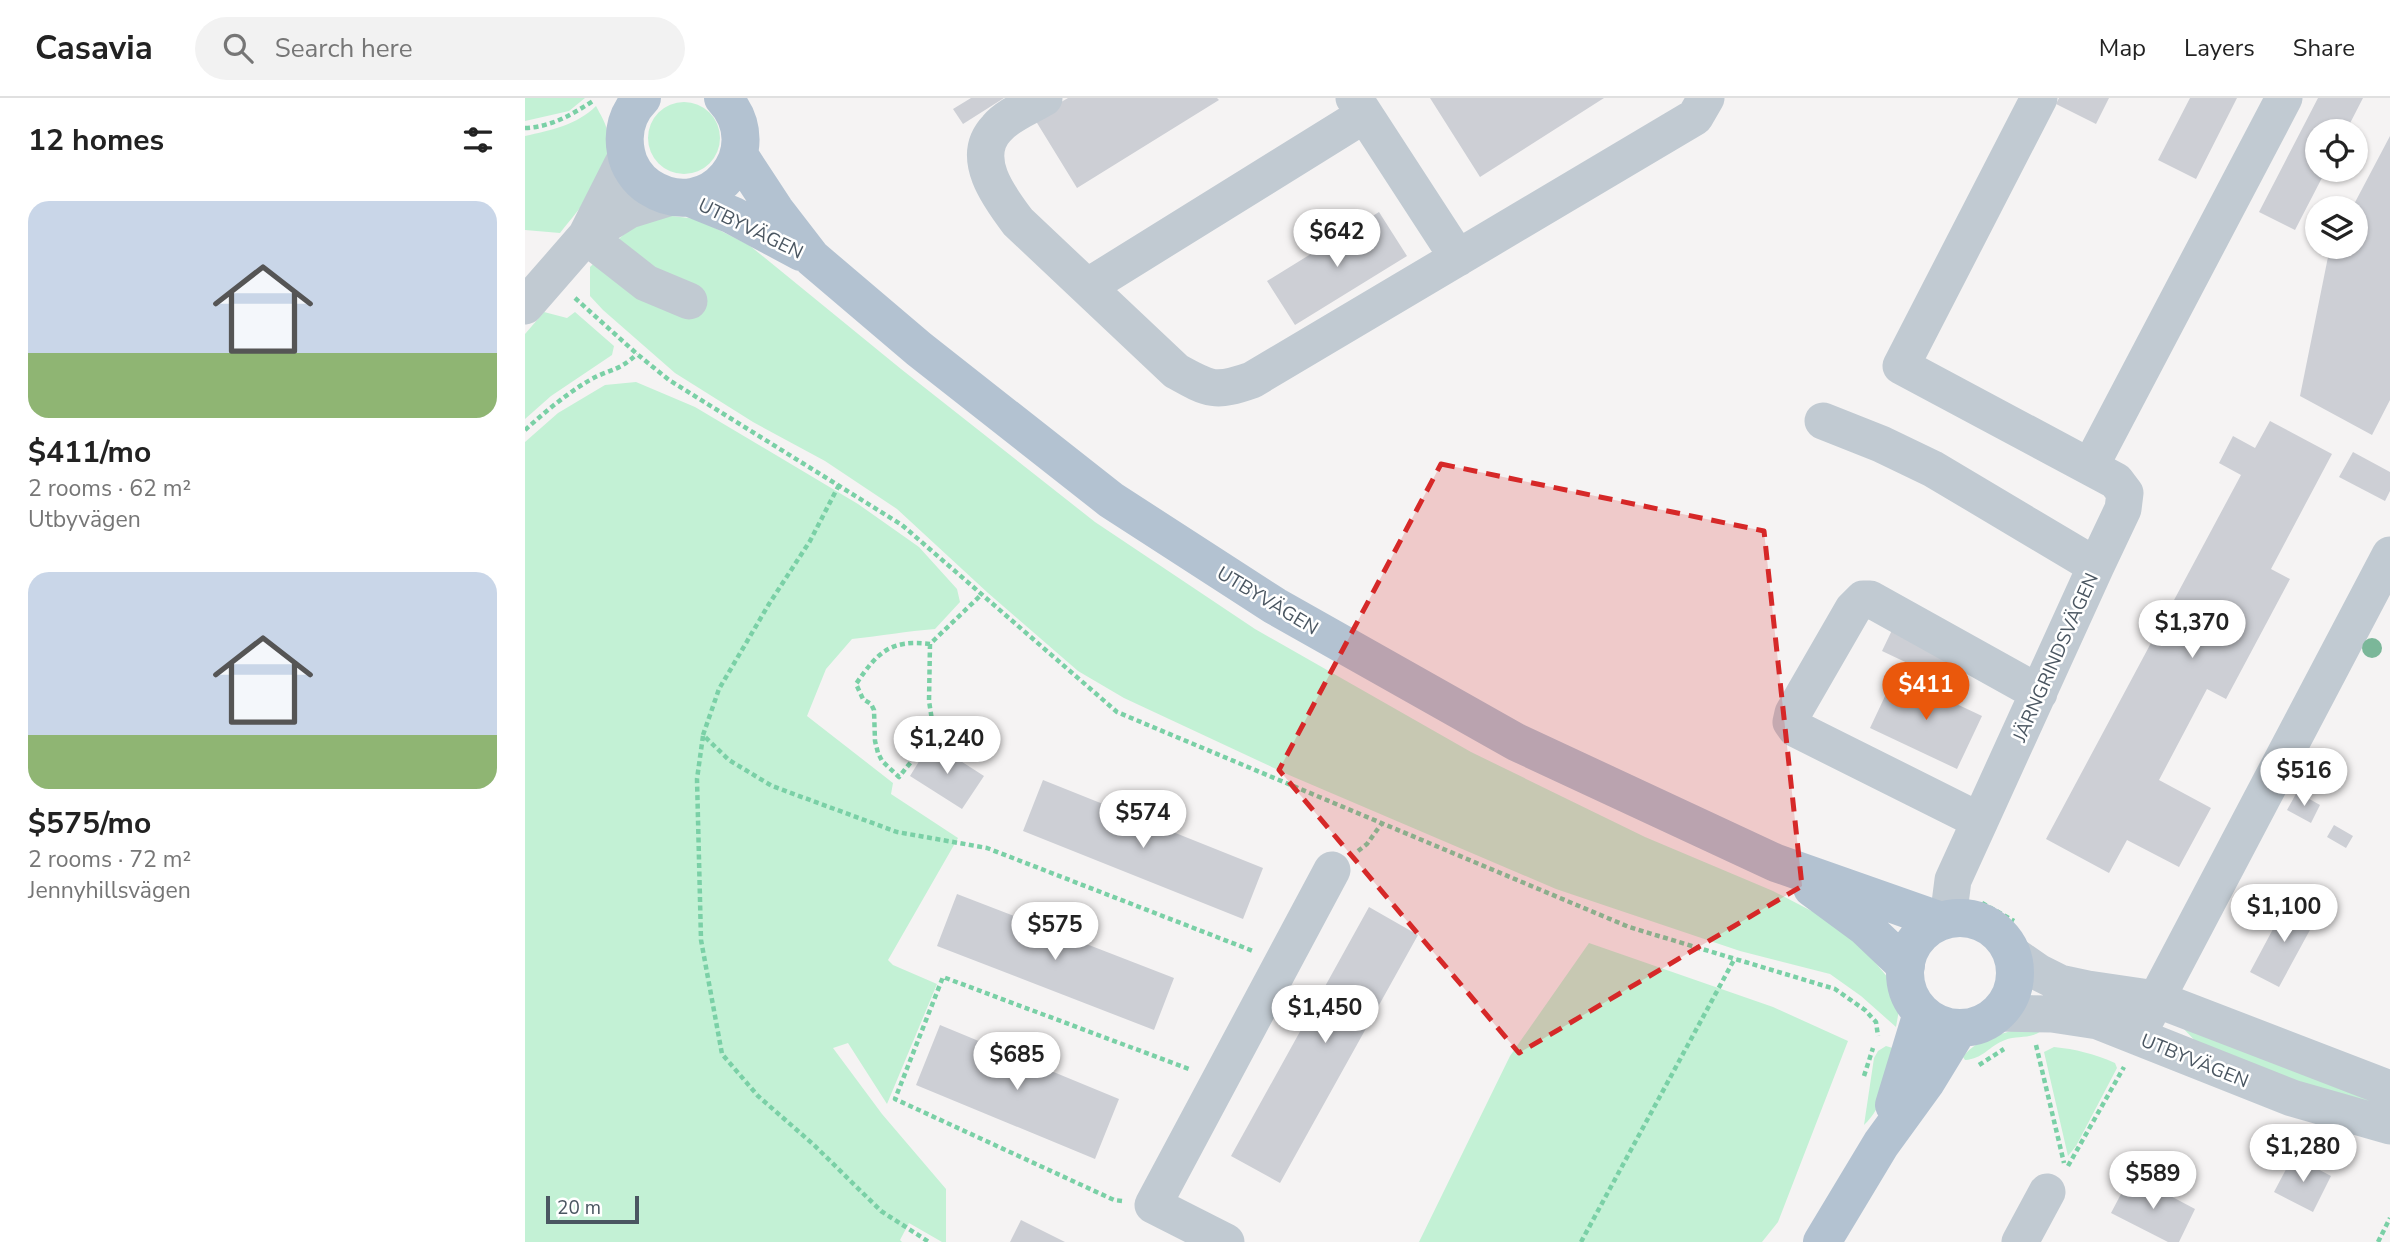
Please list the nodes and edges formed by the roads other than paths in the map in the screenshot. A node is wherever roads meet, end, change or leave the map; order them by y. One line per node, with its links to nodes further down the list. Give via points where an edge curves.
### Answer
1 (1044, 98): 12 (street, via 997,127 986,144 985,159 991,180 1018,222)
2 (1706, 98): 10 (street, via 1695,117)
3 (2039, 98): 16 (street, via 1901,366)
4 (2284, 98): 16 (street)
5 (1359, 106): 10 (street); 12 (street)
6 (612, 110): 8 (main road, UTBYVÄGEN, via 633,171 656,192); 9 (street)
7 (736, 117): 8 (main road, UTBYVÄGEN, via 732,171 706,193); 11 (main road, UTBYVÄGEN, via 775,209)
8 (680, 197): 9 (street, via 629,211); 11 (main road, UTBYVÄGEN, via 732,215)
9 (586, 236): 13 (street, via 646,283); 14 (street)
10 (1458, 257): 12 (street, via 1252,380 1226,389 1202,385 1176,371)
11 (812, 258): 22 (main road, UTBYVÄGEN, via 1111,500 1275,606 1516,742)
12 (1087, 287)
13 (689, 301)
14 (525, 306)
15 (1823, 421): 18 (street, JÄRNGRINDSVÄGEN, via 1933,469)
16 (2090, 467): 18 (street, via 2116,481 2125,493 2123,509)
17 (2390, 555): 19 (street)
18 (2097, 566): 20 (street, JÄRNGRINDSVÄGEN)
19 (2382, 589): 27 (street)
20 (2039, 693): 21 (street, JÄRNGRINDSVÄGEN); 21 (street, via 1863,599 1793,713 1791,722 1796,729)
21 (1980, 821): 24 (street, JÄRNGRINDSVÄGEN, via 1953,880)
22 (1776, 863): 24 (main road, UTBYVÄGEN); 26 (main road, UTBYVÄGEN, via 1865,927)
23 (1332, 870): 36 (street, via 1153,1205)
24 (1945, 920): 25 (main road, UTBYVÄGEN, via 1971,919 1992,928); 26 (main road, via 1926,929)
25 (2012, 954): 27 (street, UTBYVÄGEN, via 2060,983); 28 (main road, via 2014,986)
26 (1906, 966): 30 (main road)
27 (2156, 999): 31 (street); 32 (street, UTBYVÄGEN)
28 (1998, 1013): 29 (main road, UTBYVÄGEN, via 1980,1024); 31 (street, UTBYVÄGEN, via 2086,1019)
29 (1959, 1028): 30 (main road, via 1939,1024); 34 (main road)
30 (1918, 1030): 34 (main road)
31 (2133, 1048): 33 (street, UTBYVÄGEN)
32 (2390, 1089)
33 (2390, 1126)
34 (1881, 1144): 37 (main road)
35 (2047, 1192): 38 (street)
36 (1226, 1242)
37 (1822, 1242)
38 (2020, 1242)

